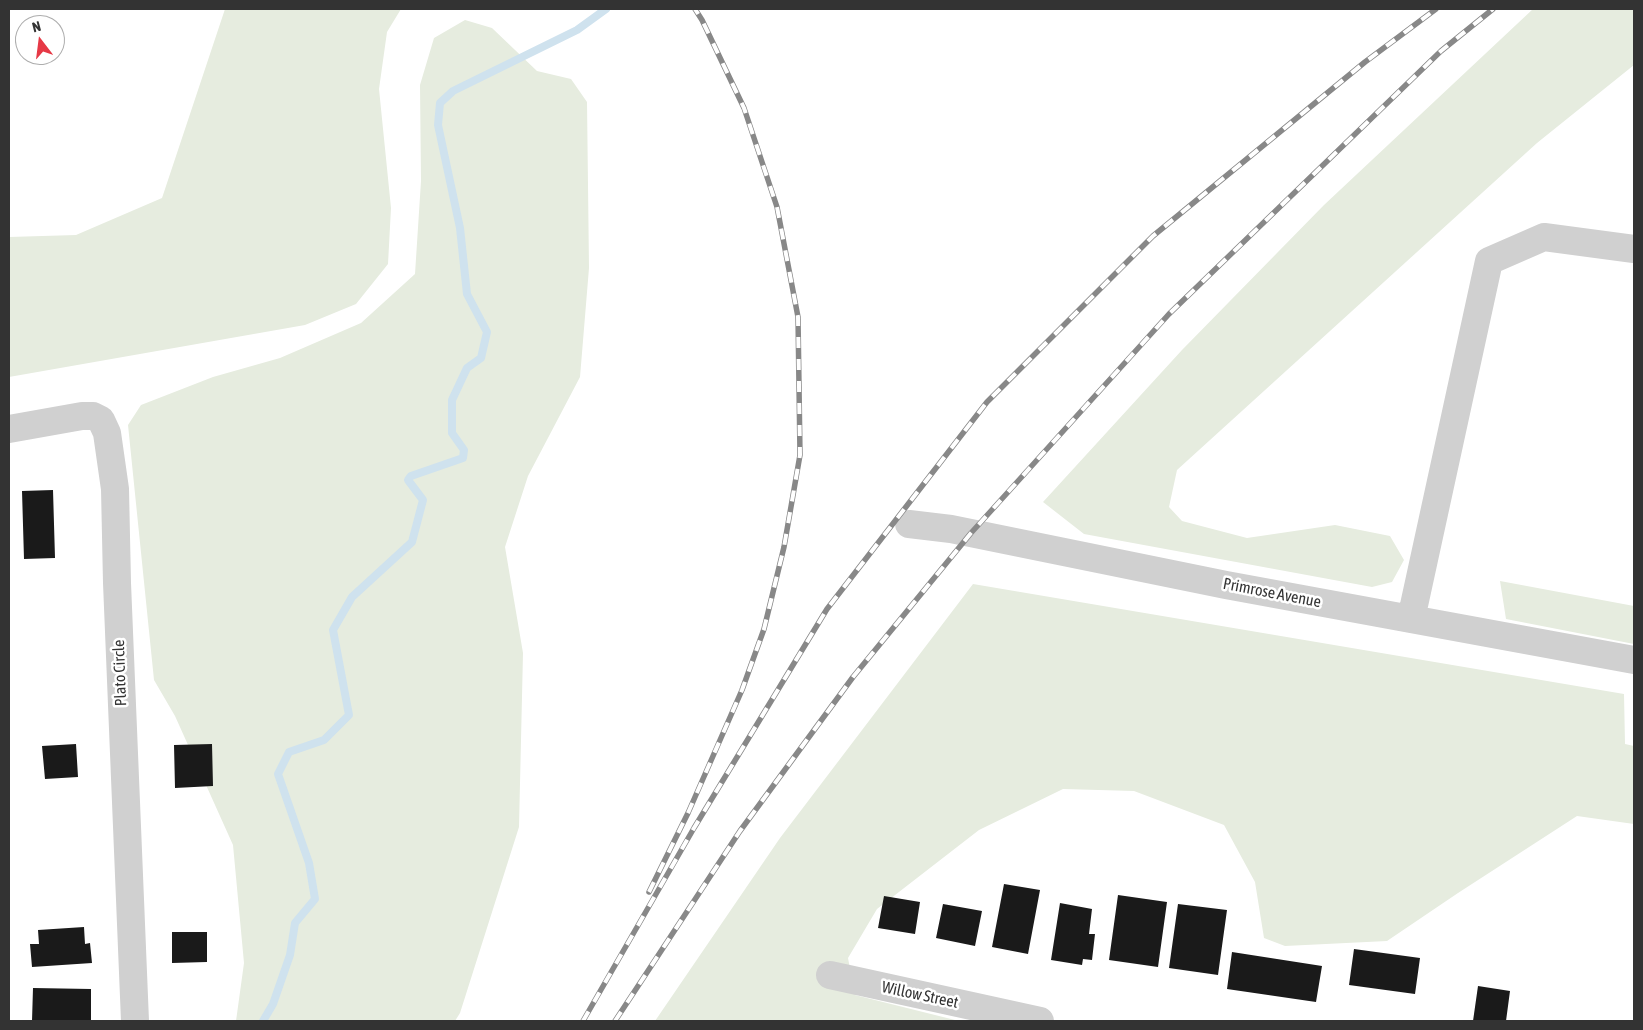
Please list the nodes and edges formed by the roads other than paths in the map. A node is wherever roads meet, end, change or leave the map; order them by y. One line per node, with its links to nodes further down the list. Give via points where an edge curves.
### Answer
1 (1634, 248): 4 (street, via 1544,237 1489,261)
2 (9, 429): 7 (street, Plato Circle, via 94,416 101,420 107,433 115,489)
3 (909, 524): 4 (street, Primrose Avenue, via 951,529)
4 (1411, 619): 5 (street, Primrose Avenue)
5 (1634, 660)
6 (830, 975): 8 (street, Willow Street)
7 (135, 1021)
8 (1040, 1021)

